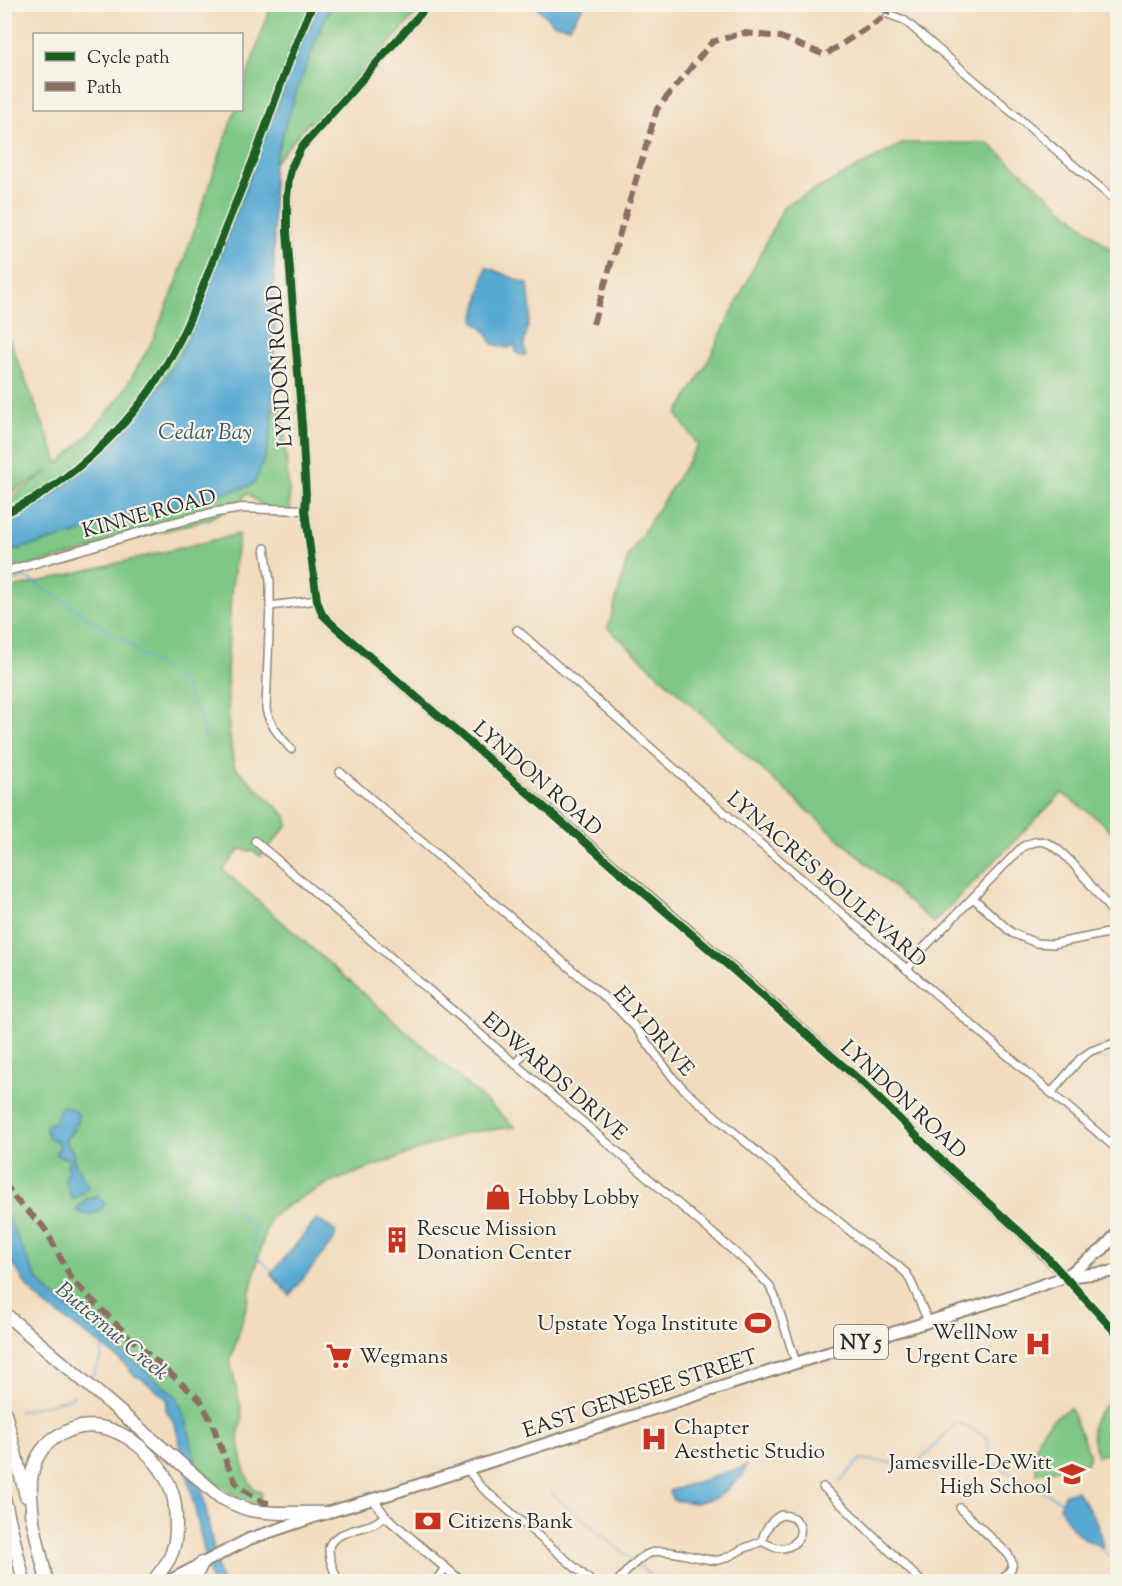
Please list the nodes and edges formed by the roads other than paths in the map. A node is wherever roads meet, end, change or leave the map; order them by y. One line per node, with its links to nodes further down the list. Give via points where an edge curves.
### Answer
1 (429, 4): 4 (street, LYNDON ROAD, via 301,148 289,178 287,232)
2 (888, 14): 3 (street, via 904,20)
3 (1118, 203)
4 (305, 510): 6 (street, KINNE ROAD, via 243,508 217,512); 7 (street, LYNDON ROAD)
5 (266, 548): 8 (street)
6 (4, 572)
7 (317, 600): 8 (street); 24 (street, LYNDON ROAD, via 322,614 333,625 864,1084)
8 (270, 606): 10 (street, via 266,709 274,729)
9 (517, 630): 16 (street, LYNACRES BOULEVARD)
10 (291, 748)
11 (340, 772): 26 (street, ELY DRIVE, via 617,1008 688,1093 863,1242 907,1274)
12 (255, 841): 19 (street, EDWARDS DRIVE)
13 (973, 898): 14 (street, via 1023,847 1044,842 1066,857); 15 (street, via 1012,933 1036,943 1053,945); 16 (street)
14 (1118, 918)
15 (1118, 930)
16 (907, 970): 20 (street, LYNACRES BOULEVARD)
17 (1118, 1042): 20 (street, via 1080,1059)
18 (526, 1051): 19 (street)
19 (515, 1064): 28 (street, EDWARDS DRIVE, via 762,1276 775,1297)
20 (1051, 1093): 21 (street, LYNACRES BOULEVARD)
21 (1118, 1150)
22 (1118, 1232): 24 (main road, EAST GENESEE STREET / NY 5)
23 (1118, 1271): 24 (main road)
24 (1065, 1277): 26 (main road, EAST GENESEE STREET / NY 5); 27 (street)
25 (4, 1313): 35 (highway, via 219,1497 250,1510)
26 (928, 1322): 28 (main road, EAST GENESEE STREET / NY 5)
27 (1118, 1335)
28 (796, 1363): 30 (main road, EAST GENESEE STREET / NY 5)
29 (4, 1409): 37 (highway)
30 (468, 1470): 33 (main road, EAST GENESEE STREET / NY 5); 49 (street, via 480,1486)
31 (823, 1487): 51 (street)
32 (5, 1499): 41 (highway)
33 (374, 1500): 35 (main road, EAST GENESEE STREET / NY 5); 36 (street)
34 (960, 1508): 52 (street, via 1013,1560)
35 (326, 1513): 39 (main road, EAST GENESEE STREET / NY 5, via 249,1539)
36 (385, 1516): 40 (street); 46 (street, via 330,1542)
37 (33, 1520): 42 (highway); 43 (highway, via 33,1468 50,1441 82,1427 117,1432 140,1447 158,1466 175,1504 172,1551)
38 (762, 1541): 38 (street, via 771,1522 781,1515 789,1516 801,1529 798,1541 788,1548); 50 (street, via 722,1559 655,1551 636,1562)
39 (202, 1563): 44 (main road, EAST GENESEE STREET / NY 5); 45 (highway)
40 (445, 1568): 47 (street); 48 (street)
41 (24, 1581)
42 (47, 1581)
43 (153, 1581)
44 (167, 1581)
45 (193, 1581)
46 (338, 1581)
47 (435, 1581)
48 (462, 1581)
49 (592, 1581)
50 (618, 1581)
51 (922, 1581)
52 (1000, 1581)

